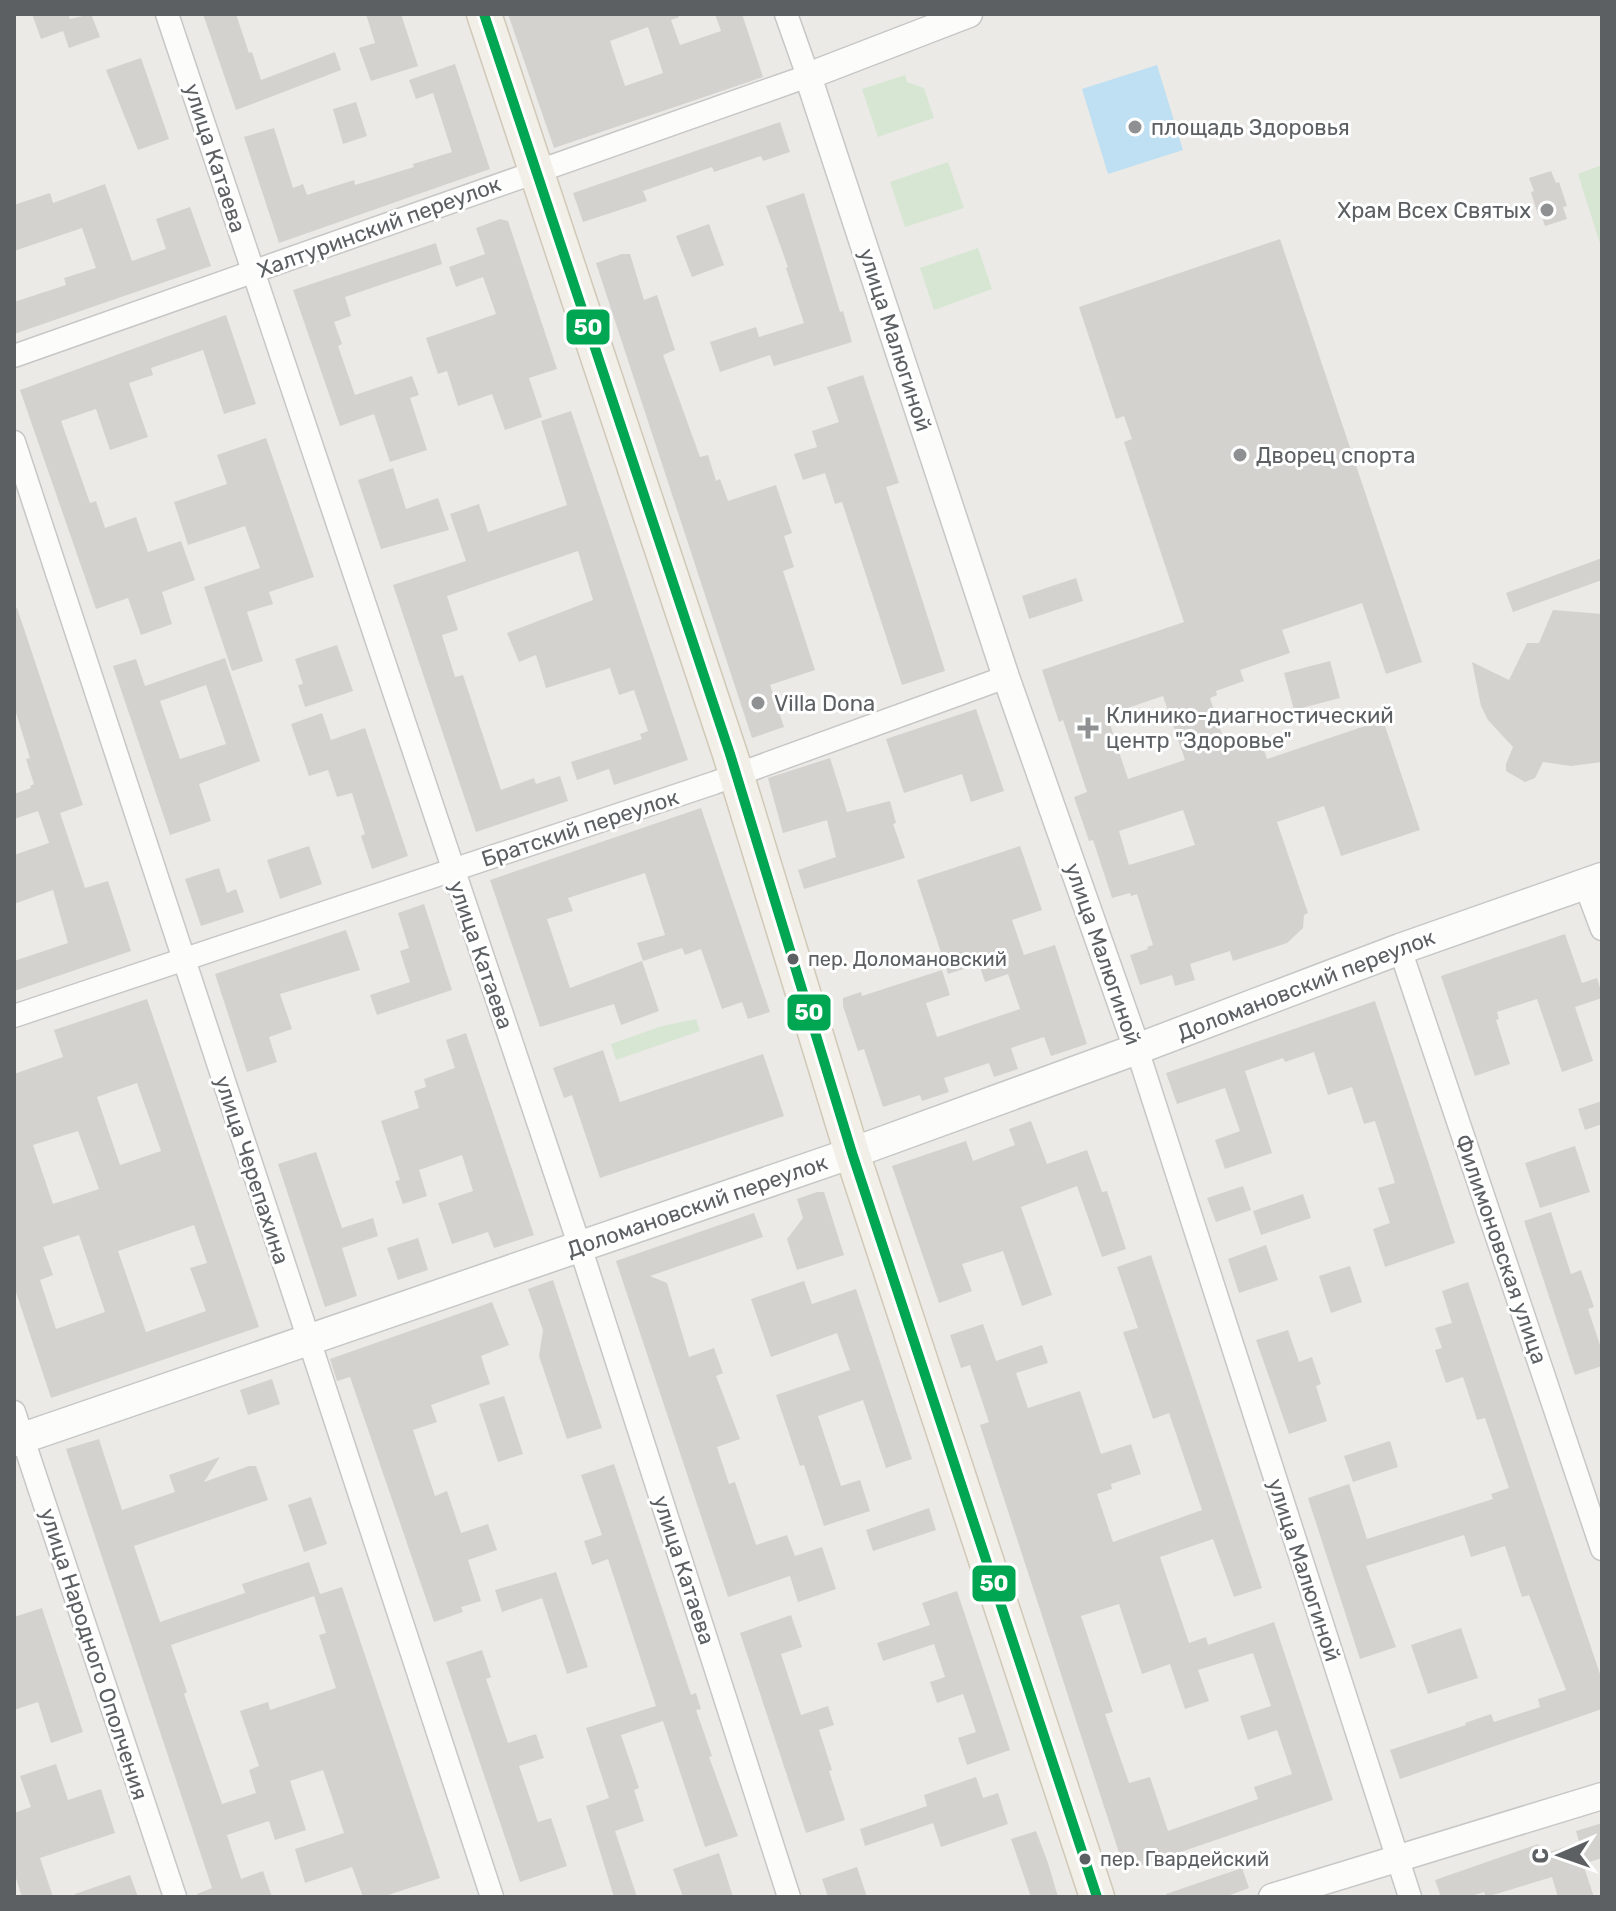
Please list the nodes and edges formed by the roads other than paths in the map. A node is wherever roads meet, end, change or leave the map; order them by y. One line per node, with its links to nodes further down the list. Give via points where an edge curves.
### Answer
1 (167, 14): 7 (street, улица Катаева)
2 (484, 14): 6 (main road)
3 (786, 14): 5 (street, улица Малюгиной)
4 (969, 14): 5 (street, Халтуринский переулок)
5 (808, 76): 6 (street, Халтуринский переулок); 10 (street, улица Малюгиной)
6 (536, 171): 7 (street, Халтуринский переулок); 11 (main road)
7 (253, 272): 8 (street, Халтуринский переулок); 12 (street, улица Катаева)
8 (14, 356)
9 (14, 442): 16 (street, улица Черепахина)
10 (1006, 677): 11 (street, Братский переулок); 18 (street, улица Малюгиной)
11 (736, 776): 12 (street, Братский переулок); 19 (main road)
12 (452, 870): 16 (street, Братский переулок); 20 (street, улица Катаева)
13 (1594, 881): 14 (street); 15 (main road, Доломановский переулок)
14 (1602, 929)
15 (1400, 949): 18 (main road, Доломановский переулок); 23 (street, Филимоновская улица)
16 (185, 960): 17 (street, Братский переулок); 21 (street, улица Черепахина)
17 (14, 1016)
18 (1137, 1049): 19 (main road, Доломановский переулок); 25 (street, улица Малюгиной)
19 (852, 1153): 20 (main road, Доломановский переулок); 29 (main road)
20 (579, 1246): 21 (main road, Доломановский переулок); 28 (street, улица Катаева)
21 (307, 1340): 22 (main road, Доломановский переулок); 27 (street, улица Черепахина)
22 (17, 1431): 26 (street, улица Народного Ополчения)
23 (1602, 1549)
24 (1602, 1796): 25 (street)
25 (1397, 1860): 30 (street); 31 (street, улица Малюгиной)
26 (175, 1897)
27 (492, 1897)
28 (789, 1897)
29 (1097, 1897)
30 (1272, 1897)
31 (1410, 1897)

